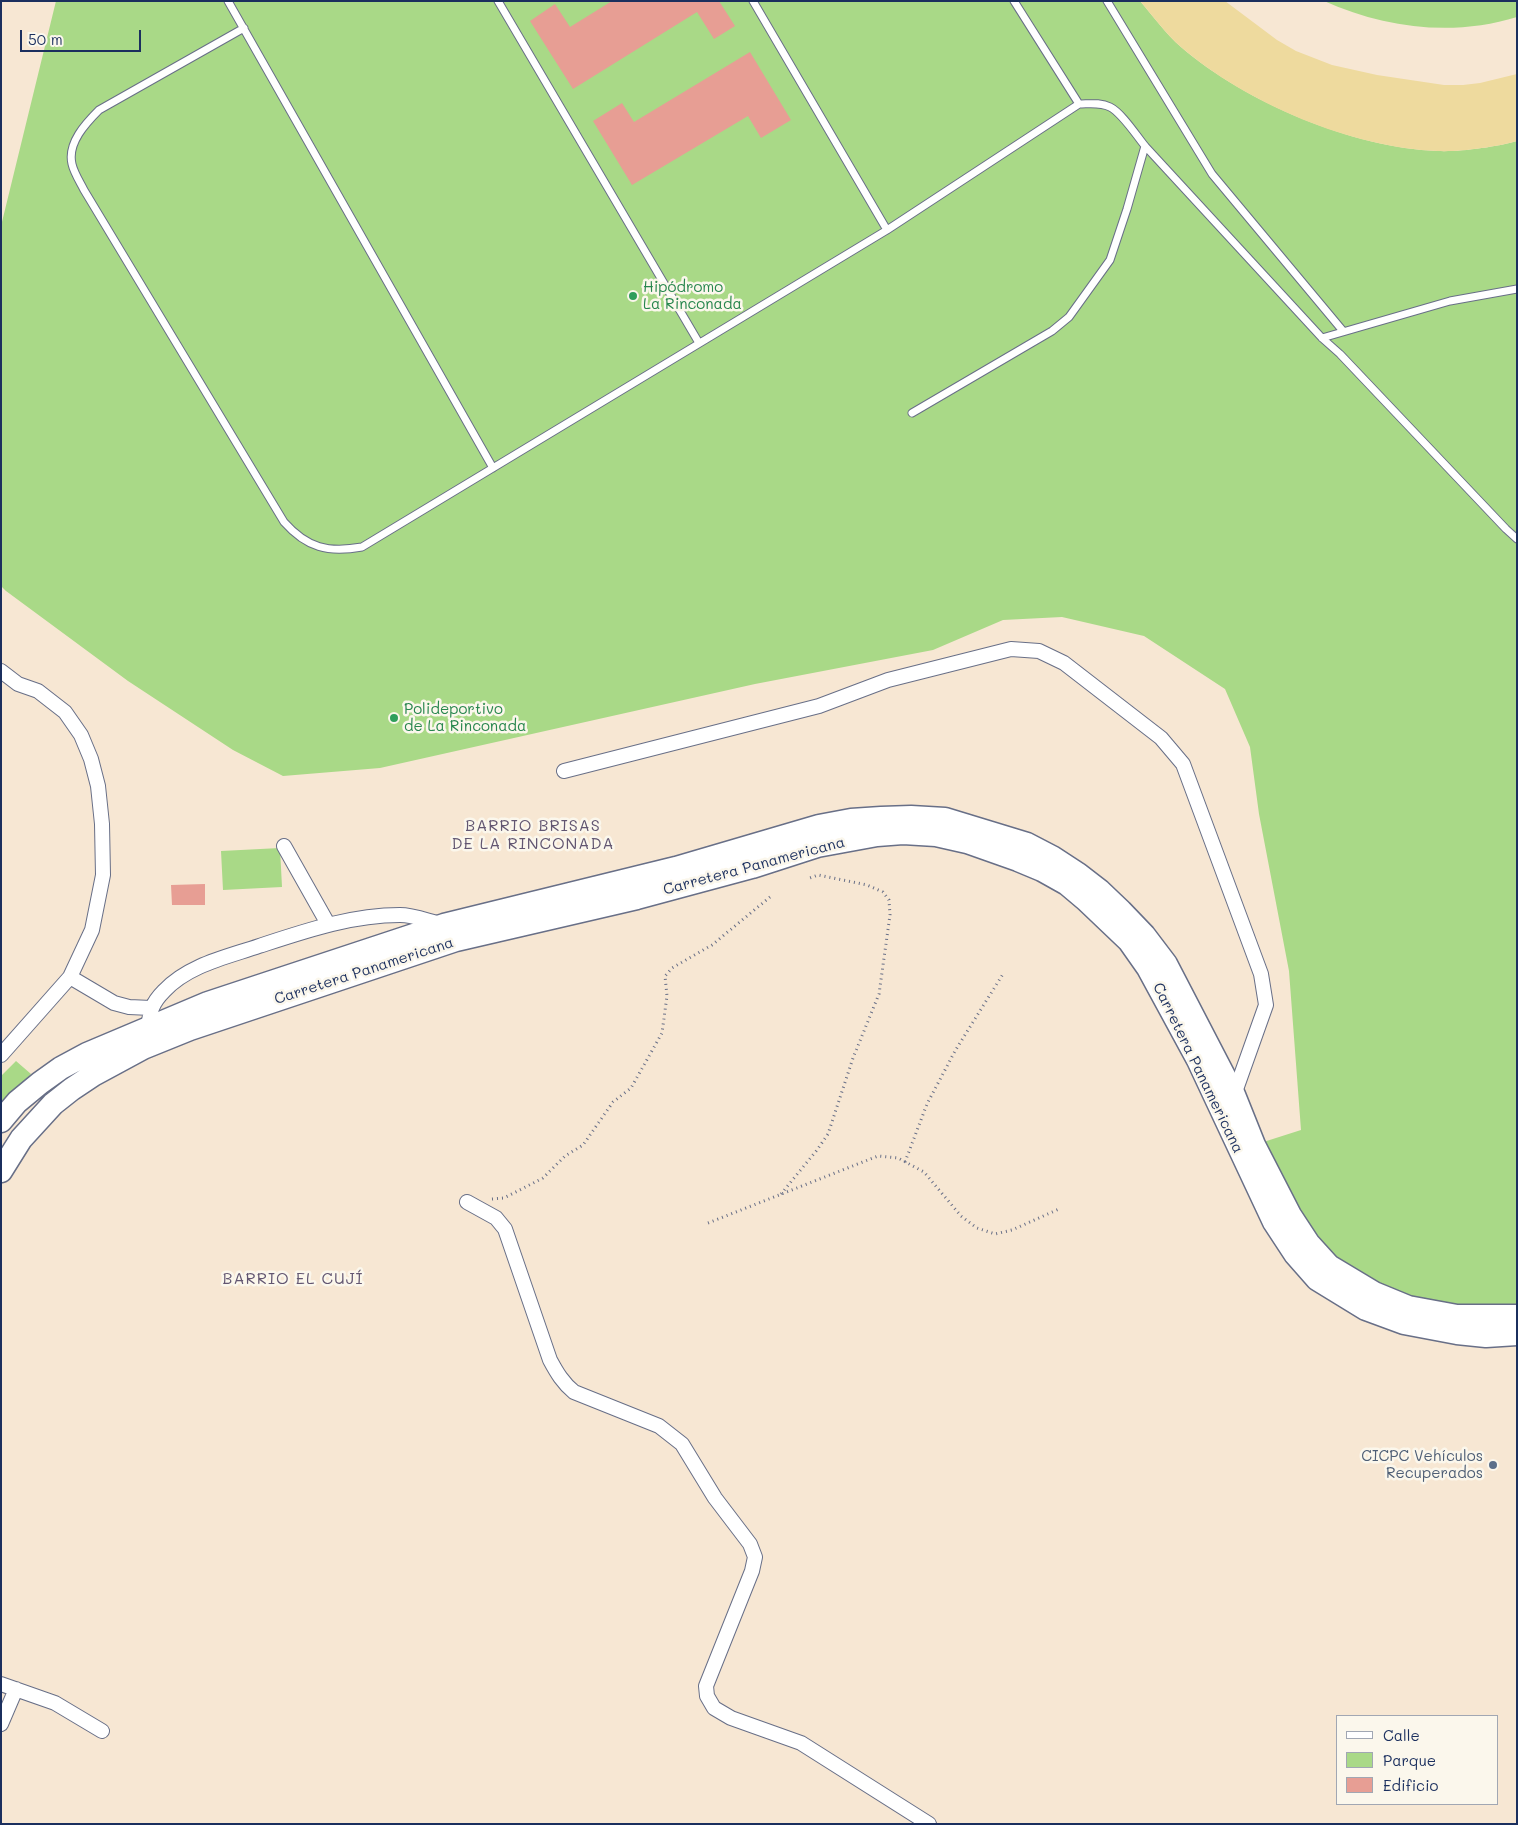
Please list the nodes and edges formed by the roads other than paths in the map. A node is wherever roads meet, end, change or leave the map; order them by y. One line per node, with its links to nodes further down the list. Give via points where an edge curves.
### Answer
1 (228, 1): 6 (lane)
2 (498, 1): 13 (lane)
3 (753, 1): 9 (lane)
4 (1014, 1): 7 (lane)
5 (1107, 1): 11 (lane, via 1212,174)
6 (244, 28): 15 (lane); 15 (lane, via 99,110 82,126 71,164 84,190 284,522 295,535 318,547 340,551 362,547)
7 (1079, 104): 8 (lane, via 1095,103 1110,108); 9 (lane)
8 (1145, 146): 12 (lane); 14 (lane, via 1110,260 1069,317 1052,331)
9 (887, 230): 13 (lane)
10 (1517, 289): 11 (lane, via 1450,301)
11 (1344, 332): 12 (lane)
12 (1322, 338): 16 (lane)
13 (699, 343): 15 (lane)
14 (912, 413)
15 (493, 468)
16 (1517, 539)
17 (1, 671): 22 (street, via 18,684 38,691 65,712 91,758 98,786 104,875 92,930)
18 (564, 772): 25 (street, via 819,706 888,680 1011,649 1039,651 1064,663 1161,738 1183,764 1263,981 1266,1005)
19 (284, 846): 20 (street)
20 (328, 924): 21 (street, via 402,915); 23 (street, via 207,963 164,990)
21 (444, 925): 23 (main road, Carretera Panamericana, via 208,1003); 25 (main road, Carretera Panamericana, via 676,868 819,826 874,818 945,819 1027,844 1052,856 1121,911 1166,964)
22 (70, 977): 23 (street, via 114,1003 129,1006); 24 (street)
23 (149, 1018): 26 (main road, Carretera Panamericana, via 61,1068 17,1102)
24 (1, 1055)
25 (1234, 1095): 29 (main road, Carretera Panamericana, via 1254,1145 1290,1215 1309,1244 1329,1266 1374,1294 1408,1307 1457,1316)
26 (1, 1120)
27 (1, 1171): 30 (main road, Carretera Panamericana, via 21,1139 59,1099 93,1074 143,1048 190,1029 456,940 637,898 817,846 877,835 936,835 968,842 1042,870 1067,884 1129,942 1148,968 1198,1060 1274,1222 1294,1254 1317,1279 1366,1309 1404,1323 1486,1336)
28 (466, 1202): 35 (street, via 496,1218 505,1229 550,1360 566,1385 574,1392 670,1433 682,1444 715,1498 750,1544 755,1557 752,1571 706,1686 714,1708 731,1718 801,1743)
29 (1517, 1316)
30 (1517, 1334)
31 (1, 1684): 32 (street)
32 (16, 1688): 33 (street); 34 (street, via 55,1703)
33 (1, 1724)
34 (102, 1731)
35 (929, 1824)

